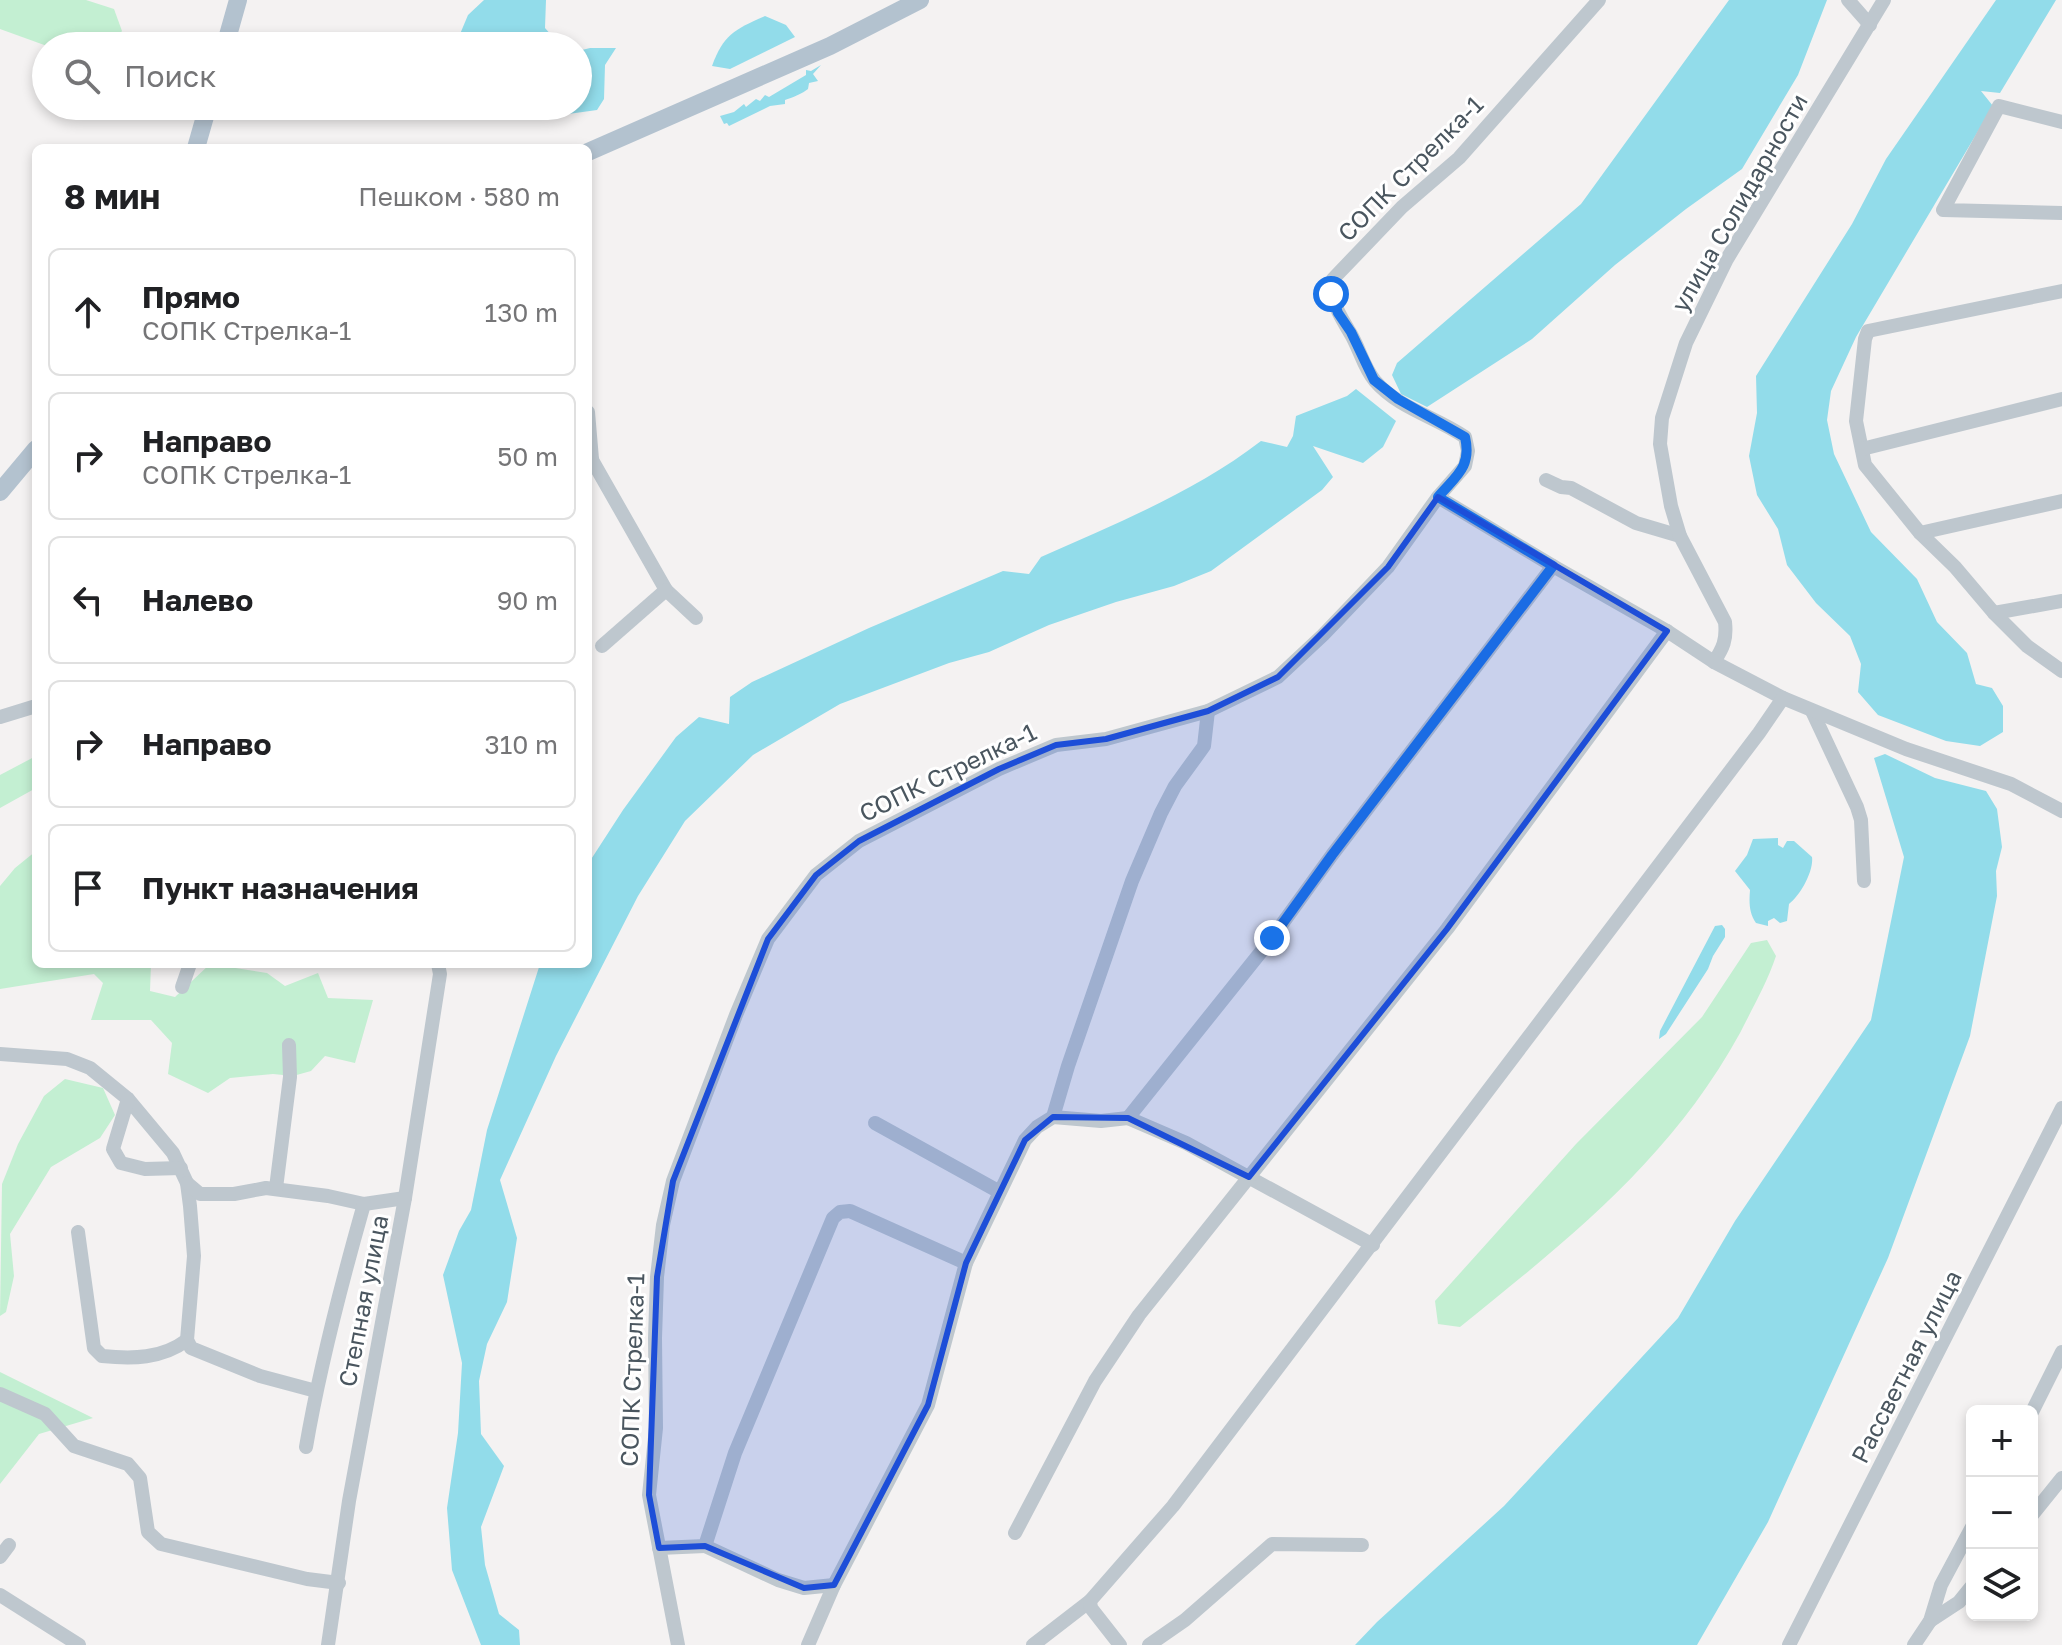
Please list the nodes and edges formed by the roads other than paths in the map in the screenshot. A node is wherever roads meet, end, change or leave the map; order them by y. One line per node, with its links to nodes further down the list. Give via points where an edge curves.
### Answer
1 (238, 0): 7 (main road)
2 (920, 0): 11 (main road, via 830,46)
3 (1599, 0): 21 (street, СОПК Стрелка-1, via 1459,158 1402,207 1333,279 1331,294 1338,313 1374,380 1465,437 1465,466)
4 (1848, 0): 6 (street)
5 (1884, 0): 6 (street, улица Солидарности)
6 (1870, 25): 24 (street, улица Солидарности, via 1727,259 1686,343 1662,418 1660,444)
7 (229, 32)
8 (204, 120): 10 (main road)
9 (2062, 122): 12 (street, via 1999,106 1943,210)
10 (197, 144)
11 (592, 150)
12 (2062, 213)
13 (2062, 291): 15 (street, via 1868,331 1856,421)
14 (2062, 399): 15 (street)
15 (1862, 449): 23 (street, via 1865,465)
16 (32, 454): 20 (main road)
17 (592, 464): 26 (street)
18 (32, 467): 20 (main road)
19 (1546, 480): 24 (street, via 1636,523)
20 (4, 488)
21 (1438, 497): 25 (street); 36 (street, СОПК Стрелка-1, via 1388,567 1278,677)
22 (2062, 501): 23 (street)
23 (1920, 533): 28 (street)
24 (1680, 536): 32 (street, улица Солидарности, via 1725,622 1727,636)
25 (1553, 566): 30 (street); 49 (street, via 1272,938)
26 (666, 590): 29 (street); 31 (street)
27 (2062, 601): 28 (street)
28 (1994, 613): 33 (street)
29 (696, 618)
30 (1667, 631): 32 (street); 52 (street, via 1447,929)
31 (602, 646)
32 (1714, 662): 34 (street)
33 (2062, 671)
34 (1783, 698): 37 (street); 59 (street)
35 (32, 707): 38 (street)
36 (1208, 711): 48 (street, via 1204,746 1175,786 1132,881); 73 (street, СОПК Стрелка-1, via 1106,739 1056,745 859,841 816,875 768,939 673,1181 663,1225 649,1495)
37 (1812, 711): 39 (street, via 2011,784); 40 (street, via 1861,820)
38 (0, 717)
39 (2062, 811)
40 (1864, 881)
41 (189, 968): 43 (street)
42 (439, 968): 56 (street, Степная улица)
43 (182, 987)
44 (289, 1045): 54 (street)
45 (0, 1054): 46 (street, via 67,1059 90,1068)
46 (128, 1099): 51 (street); 51 (street, via 113,1149 121,1163)
47 (2062, 1108): 87 (street, Рассветная улица)
48 (1053, 1117): 49 (street); 55 (street, via 1025,1140)
49 (1128, 1118): 52 (street)
50 (875, 1123): 55 (street)
51 (181, 1168): 53 (street)
52 (1249, 1177): 59 (street); 69 (street, via 1101,1371)
53 (187, 1183): 54 (street, via 200,1194); 61 (street, via 194,1256)
54 (276, 1188): 57 (street)
55 (998, 1191): 60 (street)
56 (405, 1198): 57 (street); 74 (street, Степная улица)
57 (364, 1204): 63 (street)
58 (78, 1232): 61 (street, via 94,1348 102,1356 162,1354)
59 (1373, 1245): 78 (street, via 1173,1506)
60 (966, 1263): 72 (street, via 850,1211 833,1218 735,1453); 75 (street, via 928,1405)
61 (187, 1340): 63 (street, via 191,1348 222,1362)
62 (2062, 1352): 65 (street)
63 (316, 1391): 66 (street)
64 (0, 1394): 74 (street, via 45,1414 74,1446 128,1464 140,1478 148,1532 161,1544)
65 (2036, 1405)
66 (306, 1447)
67 (2062, 1478): 68 (street)
68 (2038, 1508)
69 (1015, 1533)
70 (1966, 1538): 79 (street, via 1941,1585)
71 (1362, 1545): 86 (street, via 1272,1544)
72 (705, 1546): 73 (street); 75 (street, via 804,1588)
73 (659, 1548): 82 (street, СОПК Стрелка-1)
74 (339, 1583): 81 (street, Степная улица)
75 (834, 1585): 83 (street)
76 (1966, 1593): 79 (street)
77 (0, 1595): 80 (street)
78 (1090, 1601): 84 (street); 85 (street)
79 (1930, 1621): 88 (street)
80 (79, 1645)
81 (328, 1645)
82 (678, 1645)
83 (808, 1645)
84 (1033, 1645)
85 (1120, 1645)
86 (1149, 1645)
87 (1789, 1645)
88 (1914, 1645)

